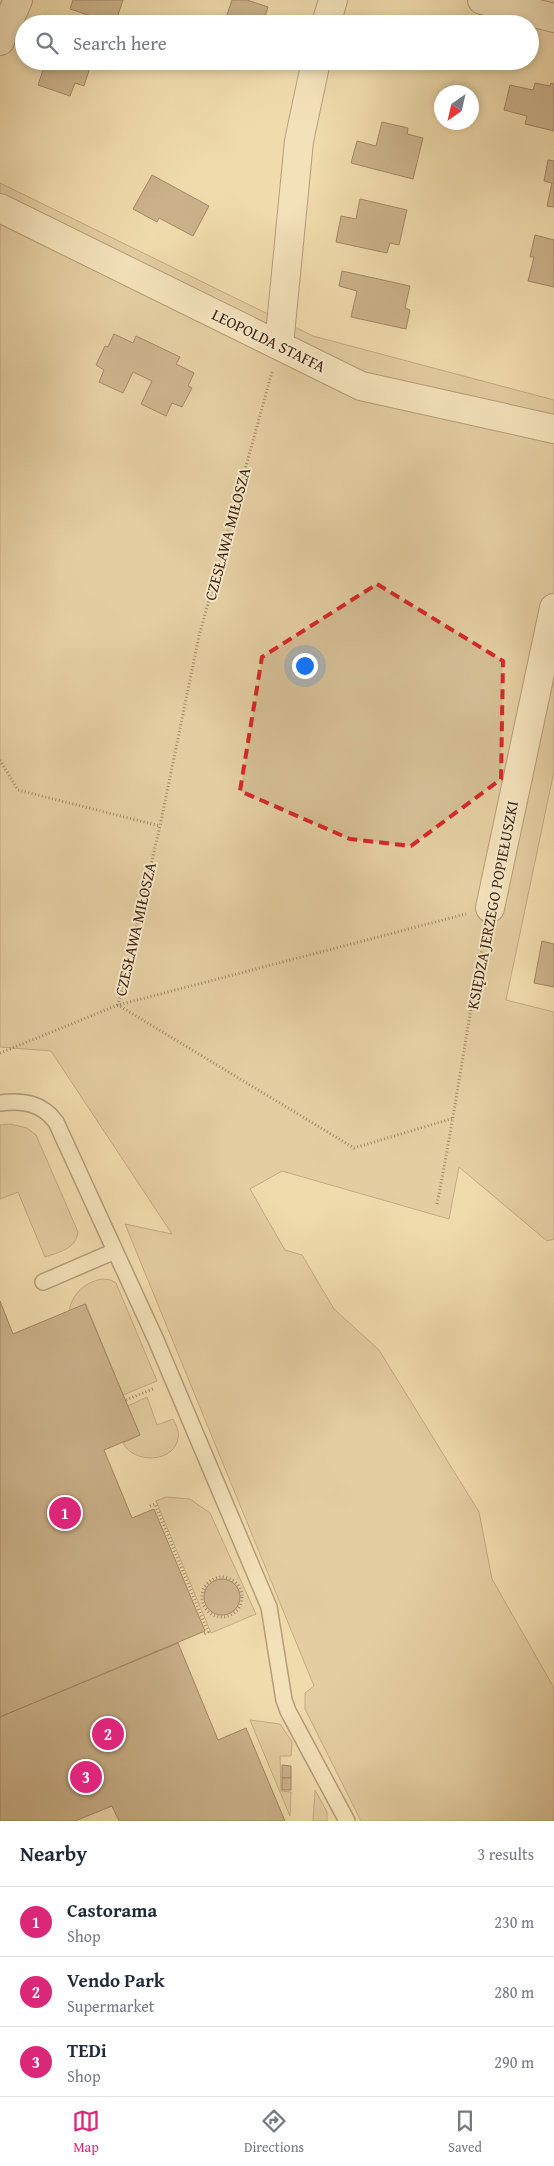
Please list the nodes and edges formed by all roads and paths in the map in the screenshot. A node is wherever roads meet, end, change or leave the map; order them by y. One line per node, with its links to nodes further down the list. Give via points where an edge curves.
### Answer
1 (18, 0): 6 (street)
2 (333, 0): 4 (street)
3 (482, 0): 5 (street)
4 (329, 15)
5 (554, 18)
6 (0, 42)
7 (314, 70): 9 (street, via 299,141)
8 (0, 208): 9 (street, LEOPOLDA STAFFA)
9 (279, 345): 10 (street, LEOPOLDA STAFFA, via 361,386); 13 (path, CZESŁAWA MIŁOSZA, via 199,636)
10 (554, 429)
11 (554, 608): 14 (street, KSIĘDZA JERZEGO POPIEŁUSZKI)
12 (0, 760): 13 (path, via 18,790)
13 (160, 826): 15 (path, CZESŁAWA MIŁOSZA)
14 (490, 908): 15 (path); 18 (path, KSIĘDZA JERZEGO POPIEŁUSZKI)
15 (118, 1005): 16 (path); 18 (path, via 354,1148)
16 (0, 1053)
17 (0, 1103): 20 (lane, via 35,1105 50,1114)
18 (454, 1118): 19 (path, KSIĘDZA JERZEGO POPIEŁUSZKI)
19 (438, 1204)
20 (115, 1251): 21 (lane); 27 (lane, via 269,1606 288,1711)
21 (43, 1282)
22 (159, 1387): 23 (path)
23 (126, 1400)
24 (150, 1506): 26 (path, via 155,1504 208,1632)
25 (207, 1611): 25 (path, via 201,1598 207,1583 221,1576 236,1580 243,1595 237,1612 222,1618)
26 (204, 1634)
27 (347, 1821)

